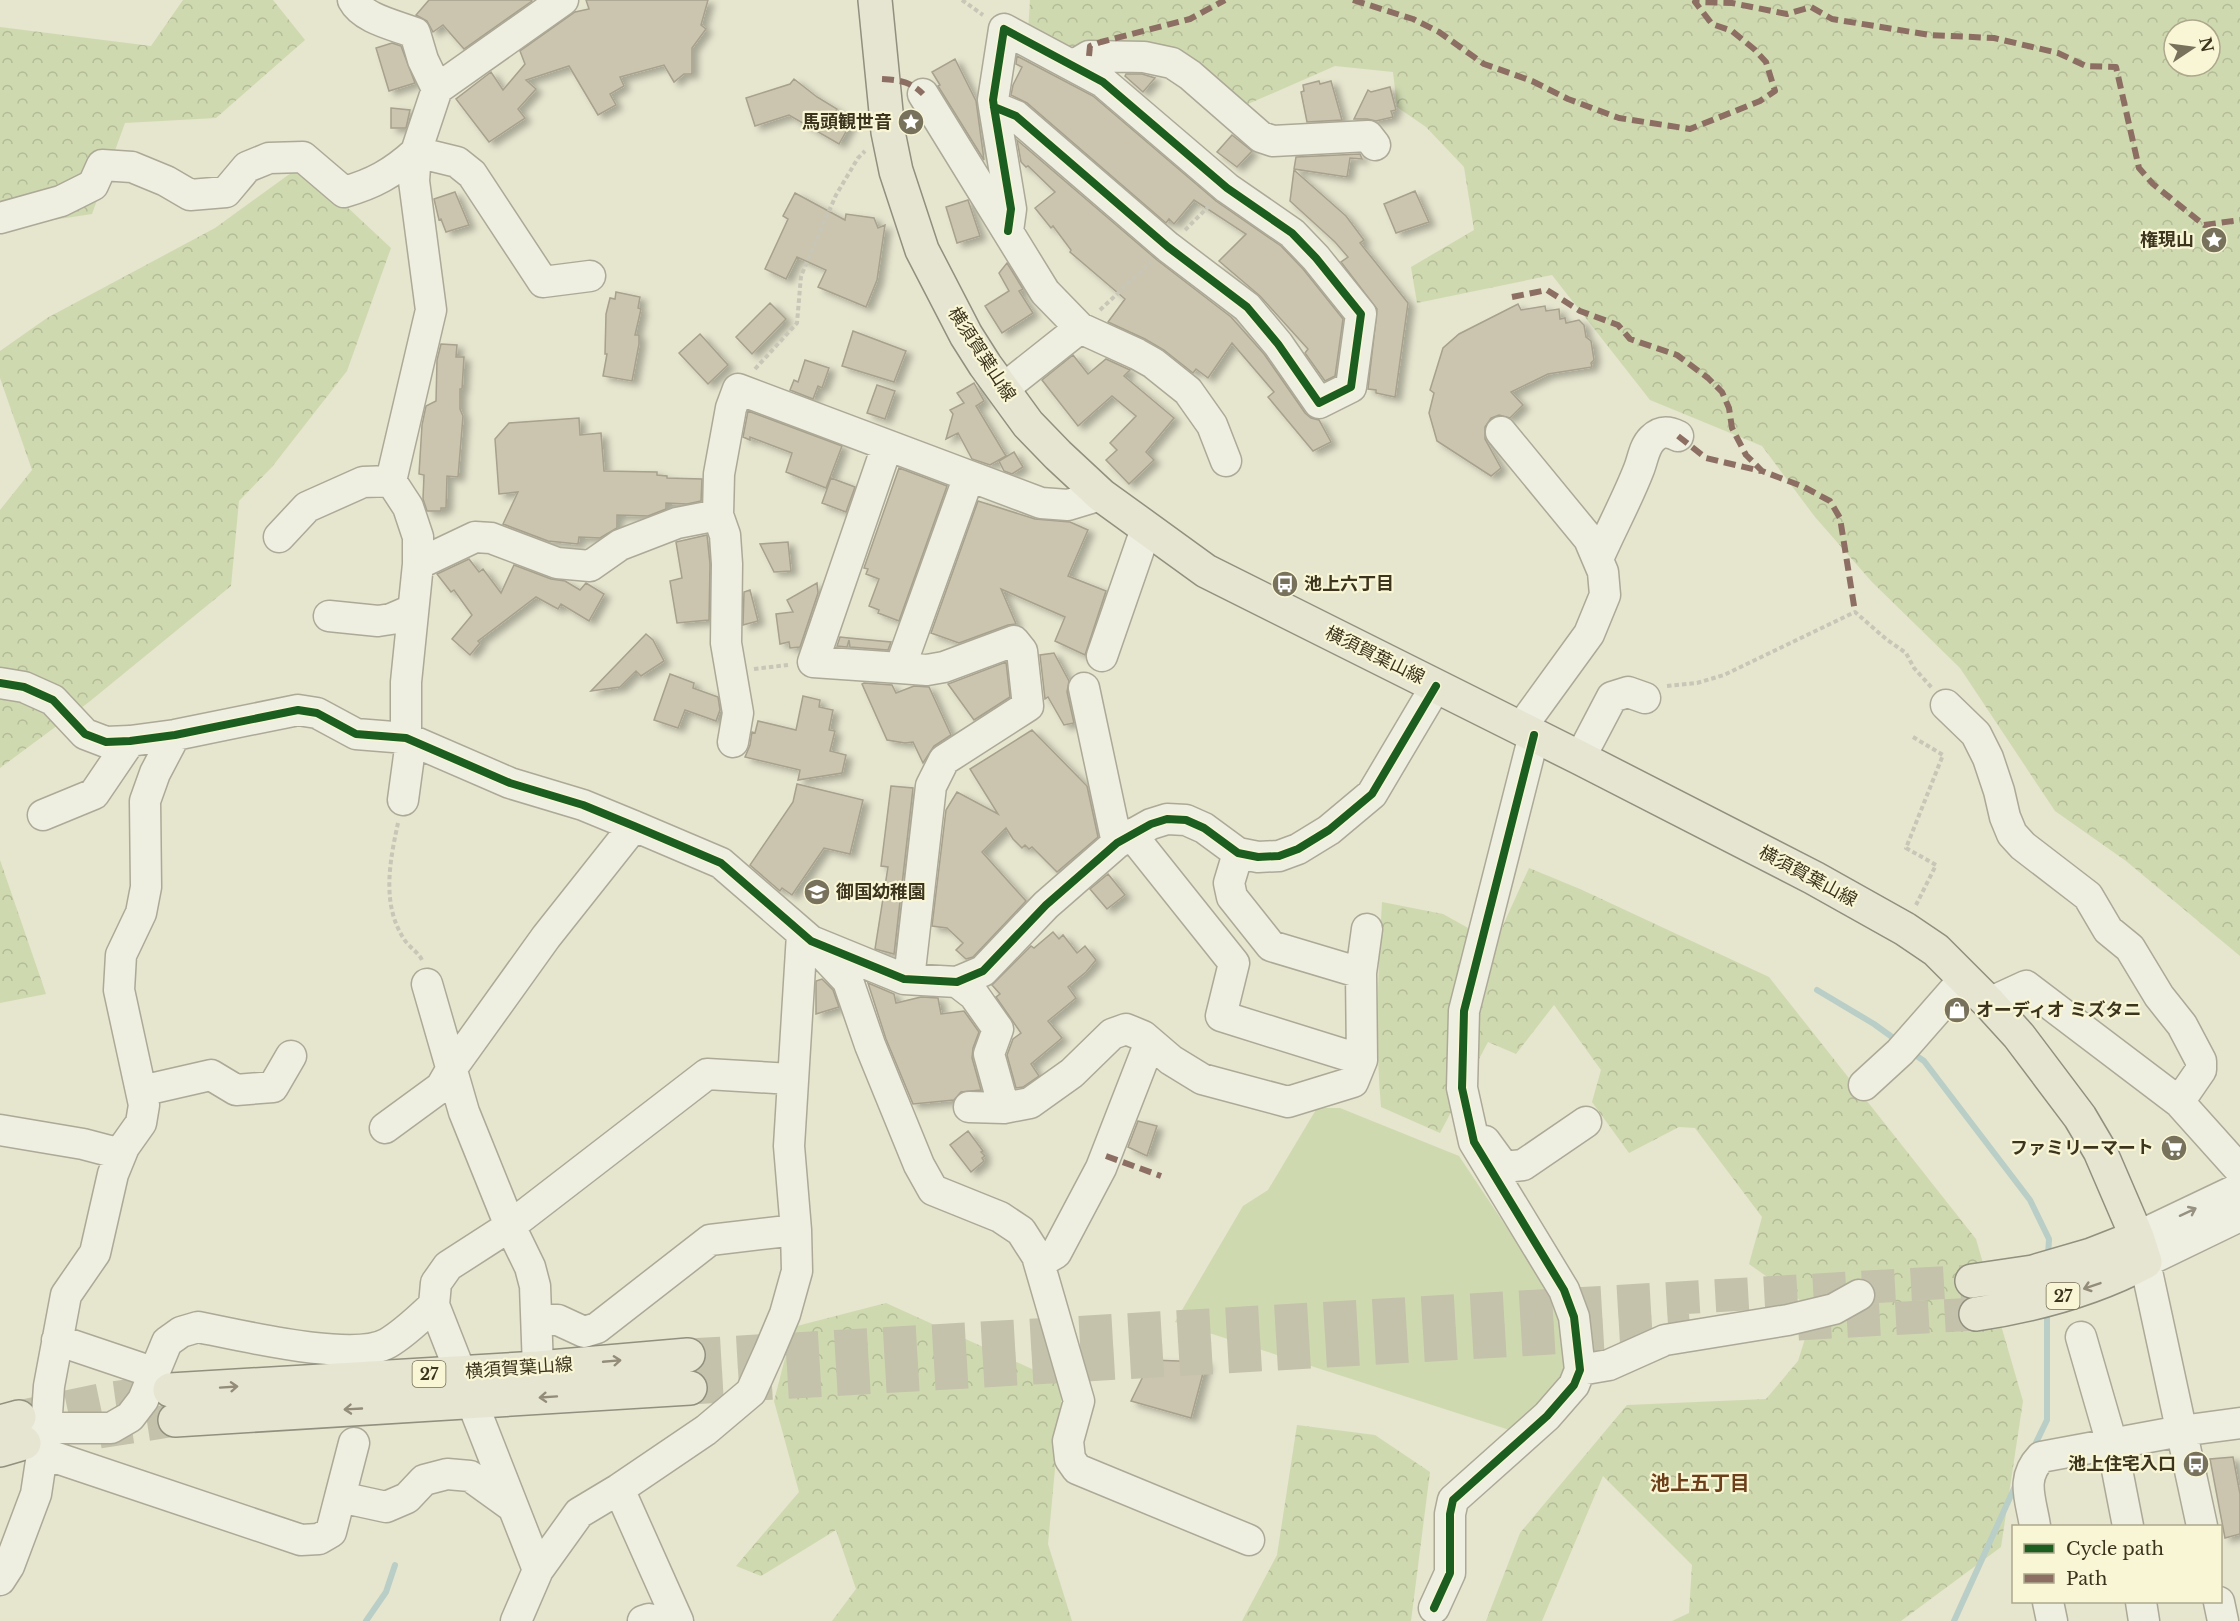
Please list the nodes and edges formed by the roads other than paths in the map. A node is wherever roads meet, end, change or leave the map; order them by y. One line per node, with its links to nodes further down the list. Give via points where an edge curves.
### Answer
1 (353, 0): 5 (street, via 367,14 415,33)
2 (875, 0): 14 (main road, 横須賀葉山線, via 888,132 896,171 922,250 966,335)
3 (551, 4): 5 (street)
4 (1074, 65): 7 (street, via 1004,29); 7 (street, via 1103,82 1227,188 1292,233 1316,258 1361,314 1351,387 1319,403 1247,307 1168,247 1016,116); 8 (street, via 1089,56 1144,57 1172,63 1261,137 1273,141 1368,136)
5 (437, 89): 9 (street)
6 (923, 94): 11 (street)
7 (994, 107): 11 (street, via 1011,209)
8 (1375, 145)
9 (416, 152): 10 (street, via 369,185 344,192 303,157 269,158 247,167 226,192 190,195 132,167 102,165 93,185 61,201); 12 (street, via 458,162 472,174 543,282); 20 (street, via 414,181 431,310)
10 (0, 218)
11 (1008, 231): 13 (street, via 1045,292)
12 (590, 276)
13 (1080, 328): 14 (street); 18 (street, via 1153,363 1188,391 1212,425)
14 (1003, 389): 21 (main road, 横須賀葉山線, via 1028,424)
15 (1501, 432): 25 (street, via 1589,539)
16 (1678, 436): 25 (street, via 1660,434 1645,449)
17 (887, 446): 19 (street); 22 (street, via 738,389 730,408 719,474); 30 (street, via 813,662)
18 (1226, 461)
19 (969, 476): 21 (street, via 1041,503 1068,504); 30 (street)
20 (391, 481): 24 (street, via 363,482 307,507); 26 (street, via 408,507 418,537)
21 (1101, 495): 23 (main road, 横須賀葉山線)
22 (718, 515): 26 (street, via 677,523 620,545 590,566 557,563 491,538 475,537); 40 (street, via 725,534 726,643 738,713)
23 (1146, 529): 29 (street); 32 (main road, 横須賀葉山線, via 1206,571)
24 (279, 537)
25 (1598, 559): 36 (street, via 1604,572 1605,595 1589,634)
26 (418, 564): 27 (street)
27 (412, 610): 28 (street, via 378,621); 38 (street, via 406,682)
28 (329, 616)
29 (1102, 656)
30 (900, 668): 51 (street, via 944,667 1014,641 1022,651 1028,706 944,760 931,786)
31 (0, 683): 39 (street, via 24,687 53,700 86,734 106,742)
32 (1436, 686): 36 (main road, 横須賀葉山線); 46 (street, via 1372,794 1347,817 1298,849 1279,856)
33 (1084, 688): 45 (street)
34 (1645, 698): 41 (street, via 1628,692 1612,697)
35 (1946, 705): 62 (street, via 1976,734 2000,791 2012,834 2088,896 2108,930 2130,948 2182,1025 2201,1061 2201,1070)
36 (1527, 732): 41 (main road, 横須賀葉山線); 68 (street, via 1464,1011 1462,1088)
37 (175, 735): 38 (street, via 298,710 317,713 356,734); 39 (street); 61 (street, via 145,801 146,887 141,913 121,955 119,990)
38 (409, 739): 42 (street); 44 (street, via 510,783 583,805)
39 (130, 741): 43 (street, via 94,794)
40 (733, 742)
41 (1580, 758): 50 (main road, 横須賀葉山線, via 1905,929 1936,950)
42 (403, 800)
43 (43, 815)
44 (634, 826): 48 (street, via 721,862); 58 (street, via 546,937)
45 (1124, 838): 46 (street, via 1167,819 1186,820); 52 (street, via 1046,905 983,971); 57 (street, via 1234,963 1221,1016)
46 (1238, 853): 49 (street, via 1229,883 1232,897 1271,946)
47 (1367, 929): 49 (street)
48 (807, 938): 51 (street); 59 (street); 76 (street, via 848,981 870,1046 933,1190 1000,1217 1021,1231)
49 (1361, 973): 57 (street)
50 (1965, 978): 54 (main road, 横須賀葉山線); 60 (street, via 1900,1052)
51 (909, 979): 52 (street)
52 (957, 982): 64 (street, via 974,995 998,1029 989,1054)
53 (427, 984): 58 (street)
54 (1989, 1002): 62 (street, via 2026,986); 75 (main road, 横須賀葉山線, via 2080,1118 2100,1151)
55 (1150, 1042): 57 (street, via 1202,1079 1287,1102 1353,1082); 64 (street, via 1126,1029 1112,1034 1072,1073 1030,1103); 76 (street, via 1101,1168 1056,1253)
56 (291, 1056): 61 (street, via 273,1087 236,1090 211,1075)
57 (1362, 1060)
58 (452, 1068): 66 (street, via 441,1087); 73 (street, via 464,1112)
59 (791, 1079): 73 (street, via 706,1074); 74 (street, via 789,1146)
60 (1864, 1085)
61 (141, 1091): 69 (street, via 141,1123)
62 (2179, 1102): 70 (street)
63 (969, 1107): 64 (street)
64 (1004, 1108)
65 (1586, 1122): 68 (street, via 1523,1166 1504,1167 1484,1140)
66 (385, 1128)
67 (0, 1130): 69 (street)
68 (1474, 1142): 86 (street, via 1564,1290 1574,1317)
69 (121, 1154): 83 (street, via 95,1253 66,1295)
70 (2240, 1170)
71 (2240, 1188): 75 (street, one-way to 71)
72 (2240, 1216): 75 (street)
73 (510, 1226): 79 (street, via 448,1266 436,1283); 81 (street, via 535,1286)
74 (796, 1230): 81 (street, via 710,1240 597,1328 584,1332 558,1320); 96 (street, via 796,1271 784,1314 751,1392 705,1430)
75 (2141, 1250): 77 (main road, 27, via 2091,1255 2033,1272); 80 (main road, 27, one-way to 80, via 2115,1278 2020,1307); 92 (street)
76 (1039, 1263): 102 (street, via 1079,1401 1068,1441 1070,1459 1077,1469)
77 (1972, 1281)
78 (1859, 1295): 86 (street, via 1834,1309 1665,1340 1609,1365)
79 (434, 1305): 87 (street); 89 (street, via 387,1344 361,1350 332,1351 198,1327 181,1332 167,1342)
80 (1976, 1314)
81 (538, 1320): 85 (street)
82 (2081, 1337): 95 (street)
83 (57, 1340): 89 (street); 93 (street, via 49,1386)
84 (688, 1355): 85 (main road, 横須賀葉山線 / 27, one-way to 84)
85 (538, 1368): 87 (main road, 横須賀葉山線 / 27)
86 (1580, 1370): 108 (street, via 1574,1384 1547,1416 1453,1500 1450,1573)
87 (461, 1372): 89 (main road, 横須賀葉山線 / 27, one-way to 87); 90 (street)
88 (690, 1388): 90 (main road, 横須賀葉山線 / 27, one-way to 90)
89 (166, 1394): 90 (main road, 横須賀葉山線 / 27, one-way to 89); 93 (street, via 143,1400 130,1417 111,1428)
90 (473, 1402): 98 (street)
91 (2240, 1423): 92 (street)
92 (2181, 1431): 95 (street); 101 (street)
93 (22, 1436): 97 (street, via 301,1540 319,1539 331,1532); 103 (street, via 36,1494)
94 (354, 1443): 97 (street)
95 (2112, 1444): 99 (street, via 2041,1457 2032,1466 2028,1485); 100 (street)
96 (619, 1489): 104 (street, via 579,1513); 109 (street)
97 (340, 1497): 98 (street, via 386,1508 407,1498 424,1480 447,1474 470,1476)
98 (513, 1507): 104 (street)
99 (2035, 1525)
100 (2128, 1525)
101 (2202, 1525)
102 (1249, 1540)
103 (3, 1569)
104 (537, 1570): 110 (street)
105 (2048, 1603): 111 (street)
106 (2141, 1603): 112 (street)
107 (2219, 1603): 113 (street)
108 (1434, 1608)
109 (662, 1620)
110 (516, 1621)
111 (2052, 1621)
112 (2144, 1621)
113 (2223, 1621)

